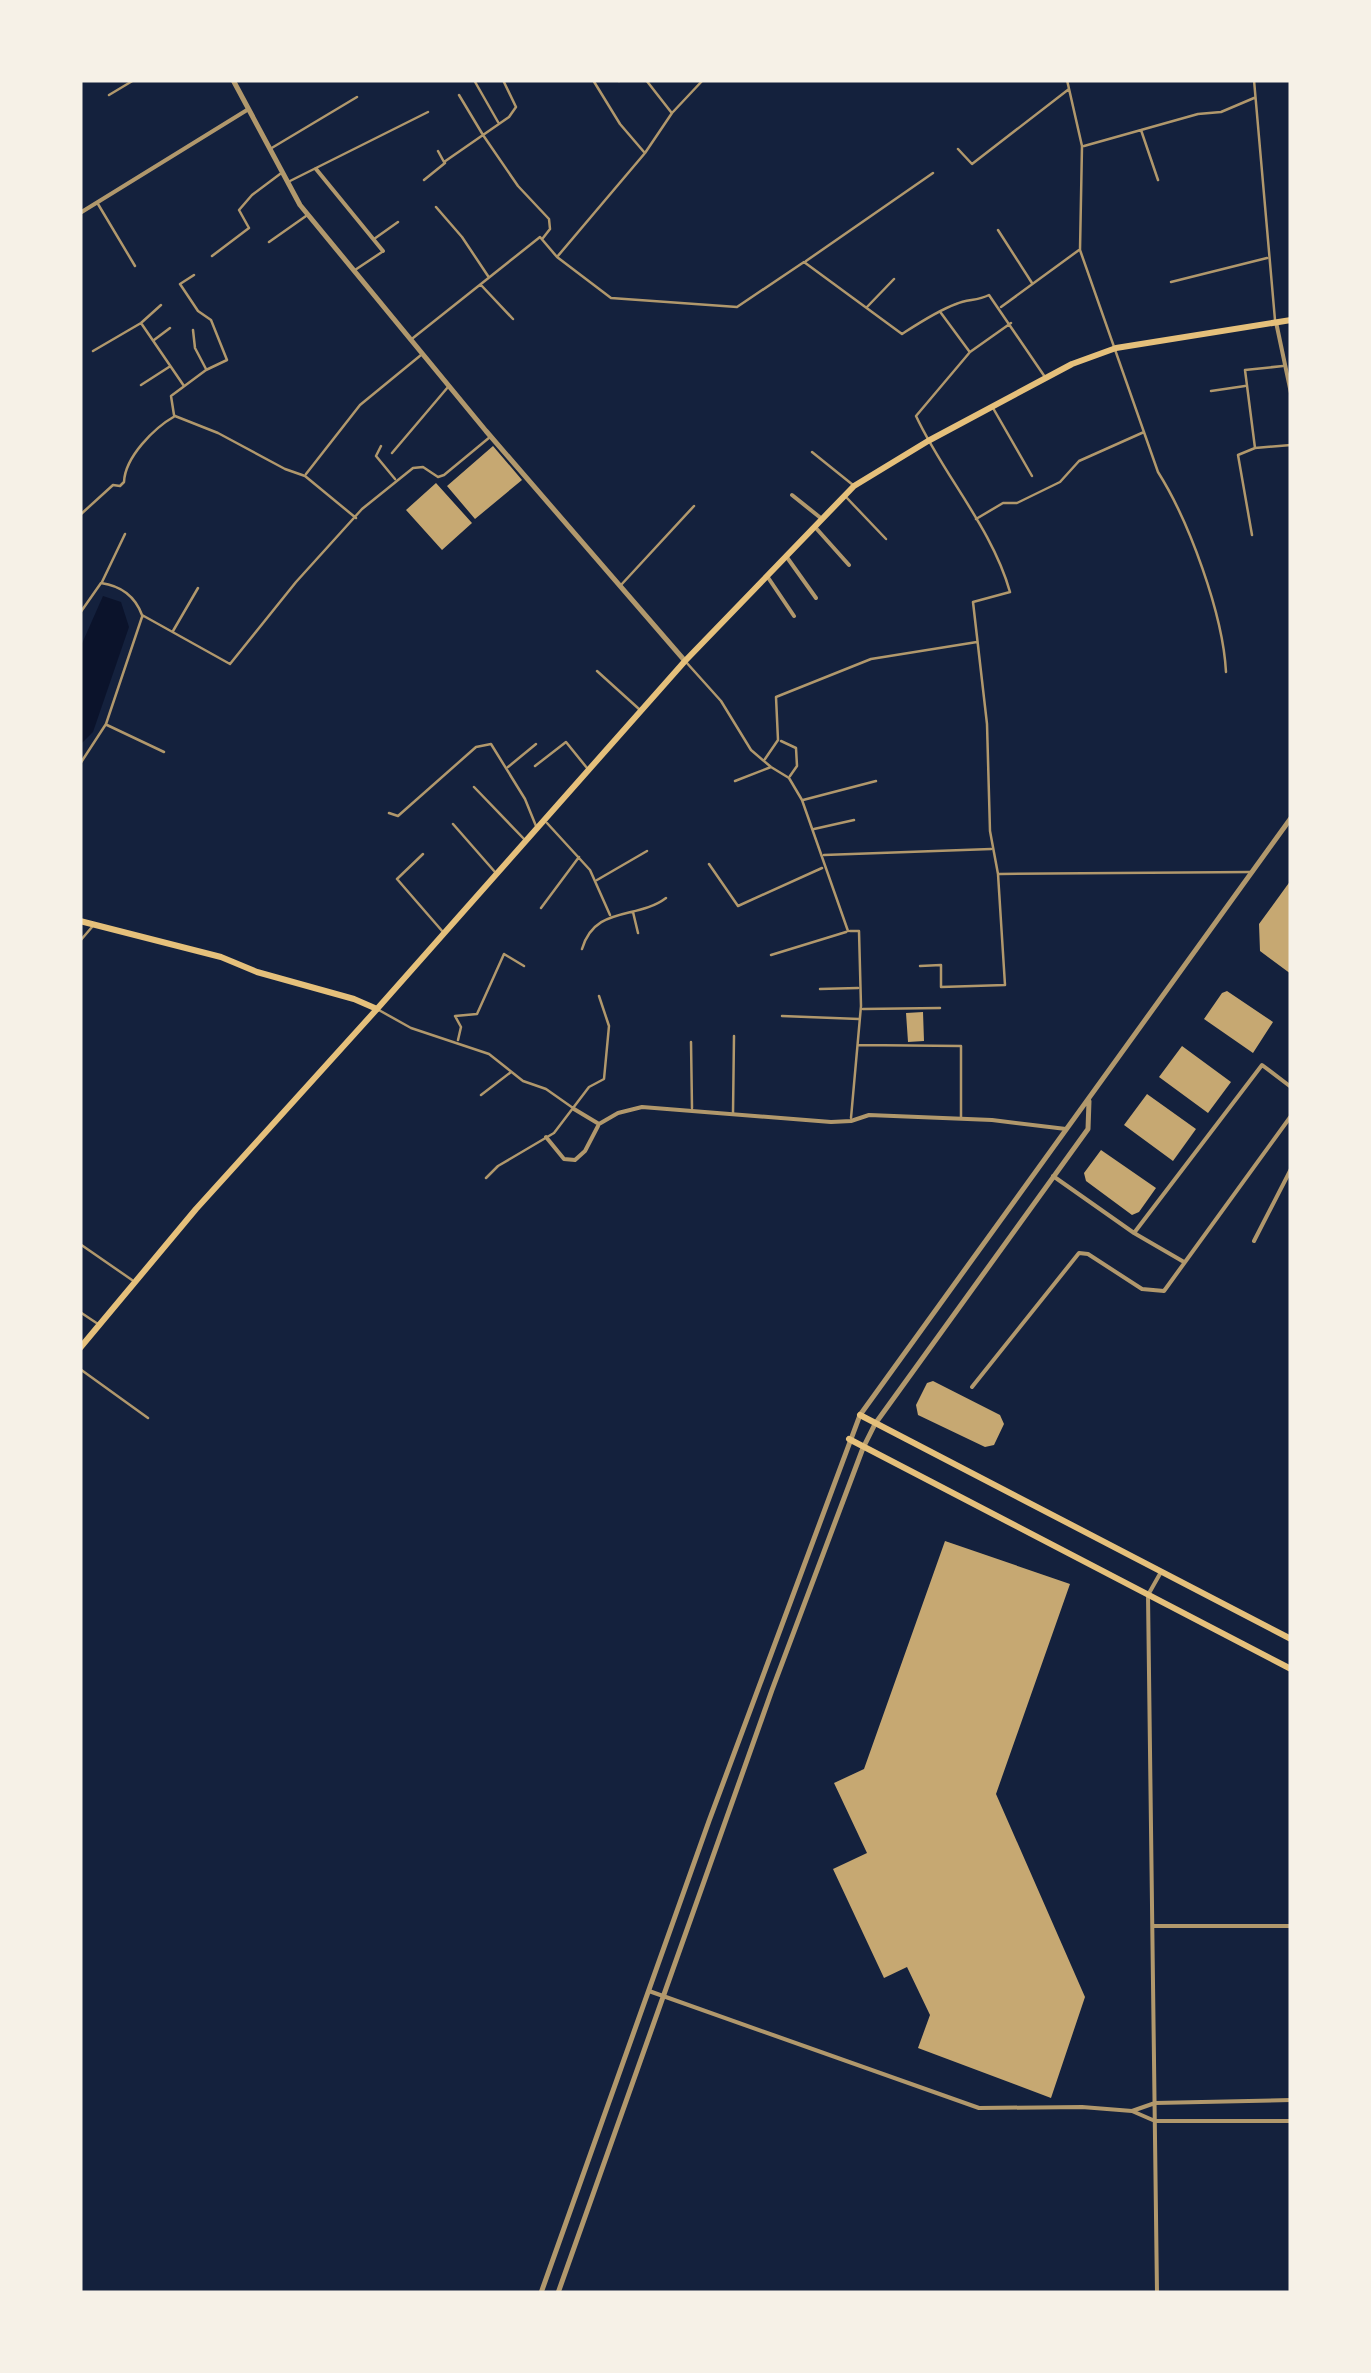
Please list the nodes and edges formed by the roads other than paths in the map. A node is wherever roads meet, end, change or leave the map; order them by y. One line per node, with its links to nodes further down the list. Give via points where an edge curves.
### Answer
1 (134, 80): 12 (lane)
2 (233, 80): 15 (street)
3 (474, 80): 18 (lane)
4 (503, 80): 18 (lane, via 516,107)
5 (593, 80): 25 (lane)
6 (646, 80): 17 (lane)
7 (1067, 80): 10 (lane)
8 (1254, 80): 14 (lane)
9 (699, 81): 17 (lane)
10 (1070, 89): 21 (lane); 22 (lane, via 972,164)
11 (459, 94): 20 (lane)
12 (108, 95)
13 (357, 97): 23 (lane)
14 (1255, 97): 19 (lane); 46 (lane)
15 (247, 110): 23 (street); 33 (street)
16 (428, 112): 27 (lane)
17 (672, 113): 25 (lane)
18 (499, 124): 20 (lane)
19 (1141, 130): 21 (lane); 31 (lane)
20 (483, 135): 26 (lane); 39 (lane, via 549,219)
21 (1082, 146): 42 (lane)
22 (958, 149)
23 (269, 150): 28 (street)
24 (438, 151): 26 (lane)
25 (645, 153): 45 (lane)
26 (444, 162): 30 (lane)
27 (316, 170): 32 (lane); 40 (street)
28 (281, 173): 32 (street); 44 (lane, via 238,210 249,228)
29 (933, 173): 47 (lane)
30 (424, 180)
31 (1158, 180)
32 (287, 183): 36 (street)
33 (97, 202): 35 (street); 48 (lane)
34 (436, 208): 51 (lane)
35 (80, 213)
36 (308, 215): 41 (lane); 49 (street)
37 (398, 222): 40 (lane)
38 (998, 230): 55 (lane)
39 (542, 239): 45 (lane); 51 (lane)
40 (373, 240): 43 (street)
41 (268, 242)
42 (1080, 250): 55 (lane); 69 (lane)
43 (382, 252): 49 (lane)
44 (212, 256)
45 (557, 257): 47 (lane, via 611,298 737,308)
46 (1268, 258): 53 (lane); 62 (lane)
47 (804, 262): 57 (lane)
48 (135, 266)
49 (354, 271): 67 (street)
50 (194, 275): 75 (lane, via 180,284 211,320 227,360)
51 (488, 278): 54 (lane)
52 (894, 279): 57 (lane)
53 (1171, 282)
54 (480, 284): 60 (lane); 67 (lane)
55 (1033, 284): 58 (lane)
56 (160, 305): 63 (lane)
57 (866, 308): 59 (lane, via 902,334)
58 (999, 308): 59 (lane, via 989,294); 64 (lane)
59 (940, 310): 71 (lane)
60 (512, 319)
61 (1291, 320): 62 (main road)
62 (1276, 322): 69 (main road); 74 (street)
63 (141, 323): 68 (lane); 70 (lane)
64 (1011, 324): 71 (lane); 76 (lane)
65 (170, 328): 68 (lane)
66 (193, 330): 75 (lane)
67 (411, 340): 72 (street)
68 (153, 341): 73 (lane)
69 (1116, 348): 76 (main road); 85 (lane)
70 (93, 351)
71 (970, 352): 87 (lane, via 916,416)
72 (422, 354): 78 (street); 93 (lane, via 360,405)
73 (170, 366): 77 (lane); 80 (lane)
74 (1285, 366): 79 (lane, via 1245,370); 82 (street)
75 (206, 370): 80 (lane)
76 (1046, 378): 83 (main road)
77 (141, 385)
78 (448, 386): 86 (street); 92 (lane)
79 (1246, 386): 81 (lane); 90 (lane)
80 (184, 388): 84 (lane, via 171,396)
81 (1211, 391)
82 (1291, 393)
83 (992, 406): 87 (main road); 94 (lane)
84 (175, 416): 93 (lane); 100 (lane, via 142,445 124,482)
85 (1145, 432): 103 (lane, via 1079,461 1060,482); 122 (lane, via 1213,606)
86 (491, 436): 95 (lane, via 441,477 418,467); 112 (street)
87 (928, 441): 96 (main road); 103 (lane)
88 (1291, 445): 90 (lane)
89 (381, 446): 95 (lane, via 376,456)
90 (1255, 448): 106 (lane, via 1238,455)
91 (812, 452): 96 (lane)
92 (392, 454)
93 (305, 476): 101 (lane)
94 (1032, 476)
95 (396, 480): 101 (lane)
96 (854, 486): 98 (main road)
97 (792, 495): 102 (street)
98 (844, 496): 102 (main road); 107 (lane)
99 (694, 506): 112 (lane)
100 (80, 515)
101 (357, 518): 118 (lane, via 230,664)
102 (822, 519): 104 (main road)
103 (975, 520): 119 (lane, via 1010,592 973,602)
104 (815, 526): 108 (main road); 109 (street)
105 (126, 534): 111 (lane)
106 (1252, 536)
107 (886, 539)
108 (786, 556): 110 (main road); 114 (street)
109 (849, 565)
110 (766, 576): 117 (street); 120 (main road)
111 (101, 583): 115 (lane); 116 (lane, via 128,593)
112 (620, 586): 120 (street)
113 (198, 588): 118 (lane)
114 (816, 598)
115 (80, 613)
116 (142, 615): 118 (lane); 124 (lane)
117 (794, 616)
118 (173, 632)
119 (977, 642): 125 (lane, via 871,659 776,697); 147 (lane)
120 (684, 661): 123 (main road); 129 (lane)
121 (597, 671): 123 (lane)
122 (1226, 672)
123 (640, 710): 133 (main road)
124 (106, 724): 127 (lane); 128 (lane)
125 (778, 740): 129 (lane); 134 (lane, via 796,748)
126 (536, 744): 132 (lane)
127 (164, 752)
128 (81, 760)
129 (764, 760): 131 (lane)
130 (536, 766): 133 (lane, via 566,742)
131 (771, 767): 134 (lane); 135 (lane)
132 (506, 768): 139 (lane, via 490,744 476,747 398,816); 144 (lane)
133 (588, 769): 141 (main road)
134 (790, 778): 138 (lane)
135 (735, 781)
136 (876, 781): 138 (lane)
137 (474, 788): 146 (lane)
138 (802, 800): 145 (lane)
139 (388, 813)
140 (1291, 818): 154 (street)
141 (544, 820): 144 (main road); 150 (lane)
142 (854, 820): 145 (lane)
143 (453, 824): 155 (lane)
144 (537, 828): 146 (main road)
145 (813, 830): 151 (lane)
146 (526, 841): 155 (main road)
147 (992, 848): 151 (lane); 156 (lane)
148 (647, 851): 157 (lane)
149 (423, 854): 166 (lane, via 397,879)
150 (580, 856): 157 (lane); 159 (lane)
151 (822, 856): 153 (lane)
152 (709, 864): 153 (lane, via 738,906)
153 (825, 867): 165 (lane)
154 (1251, 872): 156 (lane); 187 (street)
155 (496, 874): 166 (main road)
156 (998, 874): 171 (lane, via 1004,985 941,987 941,966)
157 (596, 880): 161 (lane)
158 (666, 898): 160 (lane)
159 (541, 908)
160 (633, 911): 161 (lane); 164 (lane)
161 (610, 915): 168 (lane)
162 (80, 920): 163 (main road)
163 (94, 924): 167 (lane); 176 (main road)
164 (638, 932)
165 (848, 932): 169 (lane); 172 (lane, via 858,930)
166 (444, 934): 176 (main road)
167 (80, 941)
168 (582, 949)
169 (771, 955)
170 (524, 966): 181 (lane, via 504,954 477,1014 454,1018 461,1025)
171 (920, 966)
172 (860, 988): 173 (lane); 177 (lane)
173 (820, 989)
174 (600, 996): 188 (lane, via 609,1026 604,1079)
175 (940, 1008): 177 (lane)
176 (377, 1009): 181 (lane); 204 (main road)
177 (861, 1009): 179 (lane)
178 (782, 1016): 179 (lane)
179 (860, 1019): 183 (lane)
180 (734, 1036): 190 (lane)
181 (458, 1042): 184 (lane)
182 (691, 1042): 189 (lane)
183 (856, 1045): 192 (lane, via 962,1046); 193 (lane)
184 (512, 1071): 186 (lane); 188 (lane)
185 (1291, 1087): 200 (street, via 1262,1065)
186 (481, 1095)
187 (1089, 1098): 195 (street); 198 (street, via 1088,1129)
188 (574, 1109): 194 (street); 196 (lane)
189 (692, 1110): 190 (street); 194 (street, via 642,1107)
190 (732, 1114): 193 (street)
191 (1291, 1116): 203 (street)
192 (961, 1118): 193 (street, via 869,1114); 195 (street)
193 (850, 1121)
194 (599, 1124): 196 (street, via 574,1160)
195 (1066, 1129): 210 (street)
196 (546, 1138): 199 (lane)
197 (1291, 1169): 201 (street)
198 (1053, 1176): 200 (street); 212 (street)
199 (486, 1178)
200 (1134, 1233): 203 (street)
201 (1254, 1241)
202 (80, 1244): 204 (lane)
203 (1186, 1264): 209 (street, via 1164,1291 1142,1289 1079,1253)
204 (134, 1282): 206 (main road)
205 (80, 1312): 206 (lane)
206 (99, 1325): 207 (main road)
207 (80, 1348)
208 (80, 1369): 211 (lane)
209 (972, 1387)
210 (860, 1415): 212 (main road); 213 (street)
211 (148, 1418)
212 (874, 1424): 214 (street); 215 (main road)
213 (849, 1439): 214 (main road); 219 (street)
214 (863, 1448): 216 (main road); 220 (street)
215 (1161, 1572): 216 (street); 217 (main road)
216 (1148, 1595): 218 (main road); 221 (street)
217 (1291, 1640)
218 (1291, 1670)
219 (760, 1685): 220 (street); 223 (street)
220 (772, 1690): 224 (street)
221 (1154, 1926): 222 (street); 226 (street)
222 (1291, 1926)
223 (650, 1991): 224 (street); 230 (street)
224 (664, 1996): 227 (street, via 979,2108); 231 (street)
225 (1291, 2100): 226 (street)
226 (1155, 2103): 227 (street); 228 (street)
227 (1132, 2111): 228 (street)
228 (1155, 2121): 229 (street); 232 (street)
229 (1291, 2121)
230 (541, 2293)
231 (558, 2293)
232 (1157, 2293)

